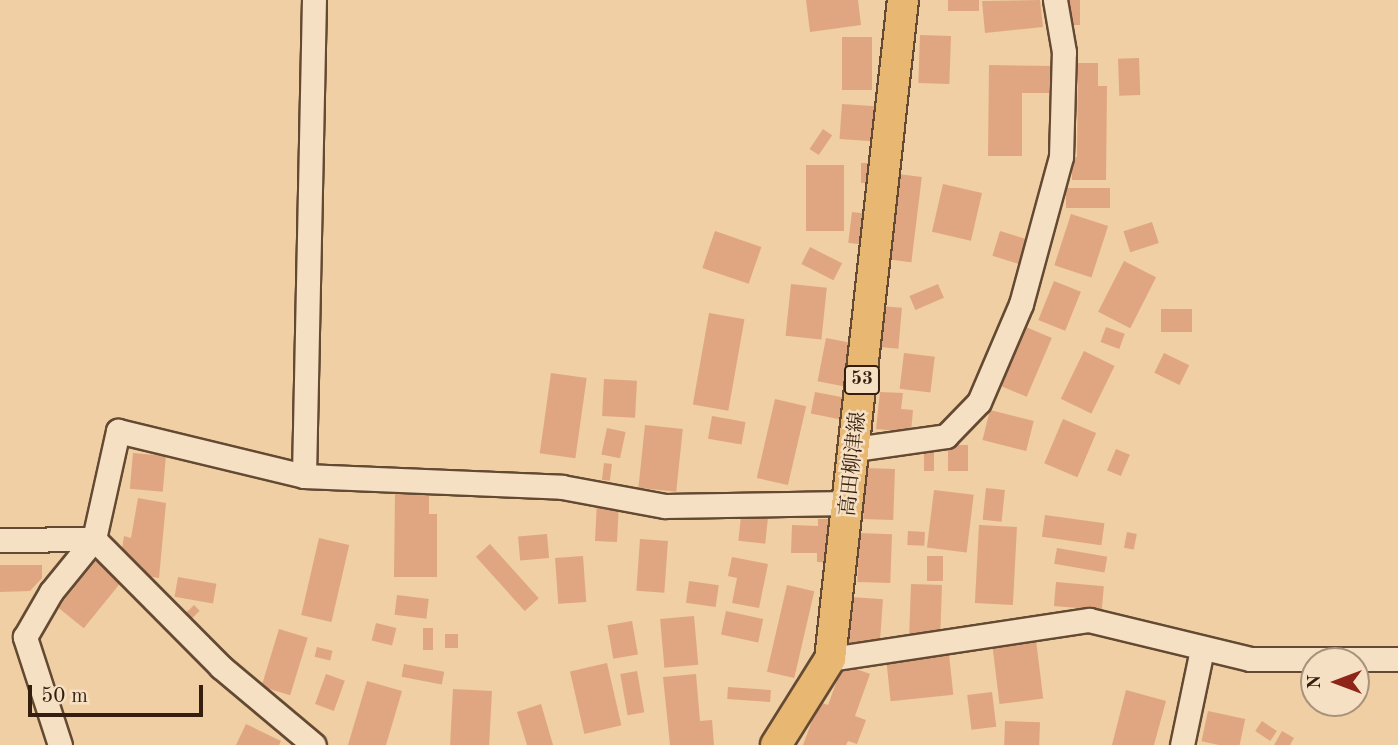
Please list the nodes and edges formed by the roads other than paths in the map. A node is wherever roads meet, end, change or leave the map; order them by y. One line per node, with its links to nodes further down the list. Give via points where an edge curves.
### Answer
1 (314, 0): 5 (street)
2 (903, 0): 4 (main road, 高田柳津線 / 53)
3 (1055, 0): 4 (street, via 1065,52 1061,157 1021,303 979,402 946,436)
4 (855, 449): 6 (main road, 高田柳津線 / 53)
5 (304, 476): 6 (street, via 562,487 665,506); 7 (street, via 118,431)
6 (849, 503): 10 (main road, 高田柳津線 / 53)
7 (94, 539): 8 (street); 12 (street, via 51,592 25,638); 13 (street, via 221,667)
8 (0, 540)
9 (1202, 649): 10 (street, via 1089,620); 11 (street, via 1250,659); 15 (street)
10 (830, 659): 14 (main road, 高田柳津線 / 53)
11 (1398, 659)
12 (60, 745)
13 (314, 745)
14 (776, 745)
15 (1182, 745)

